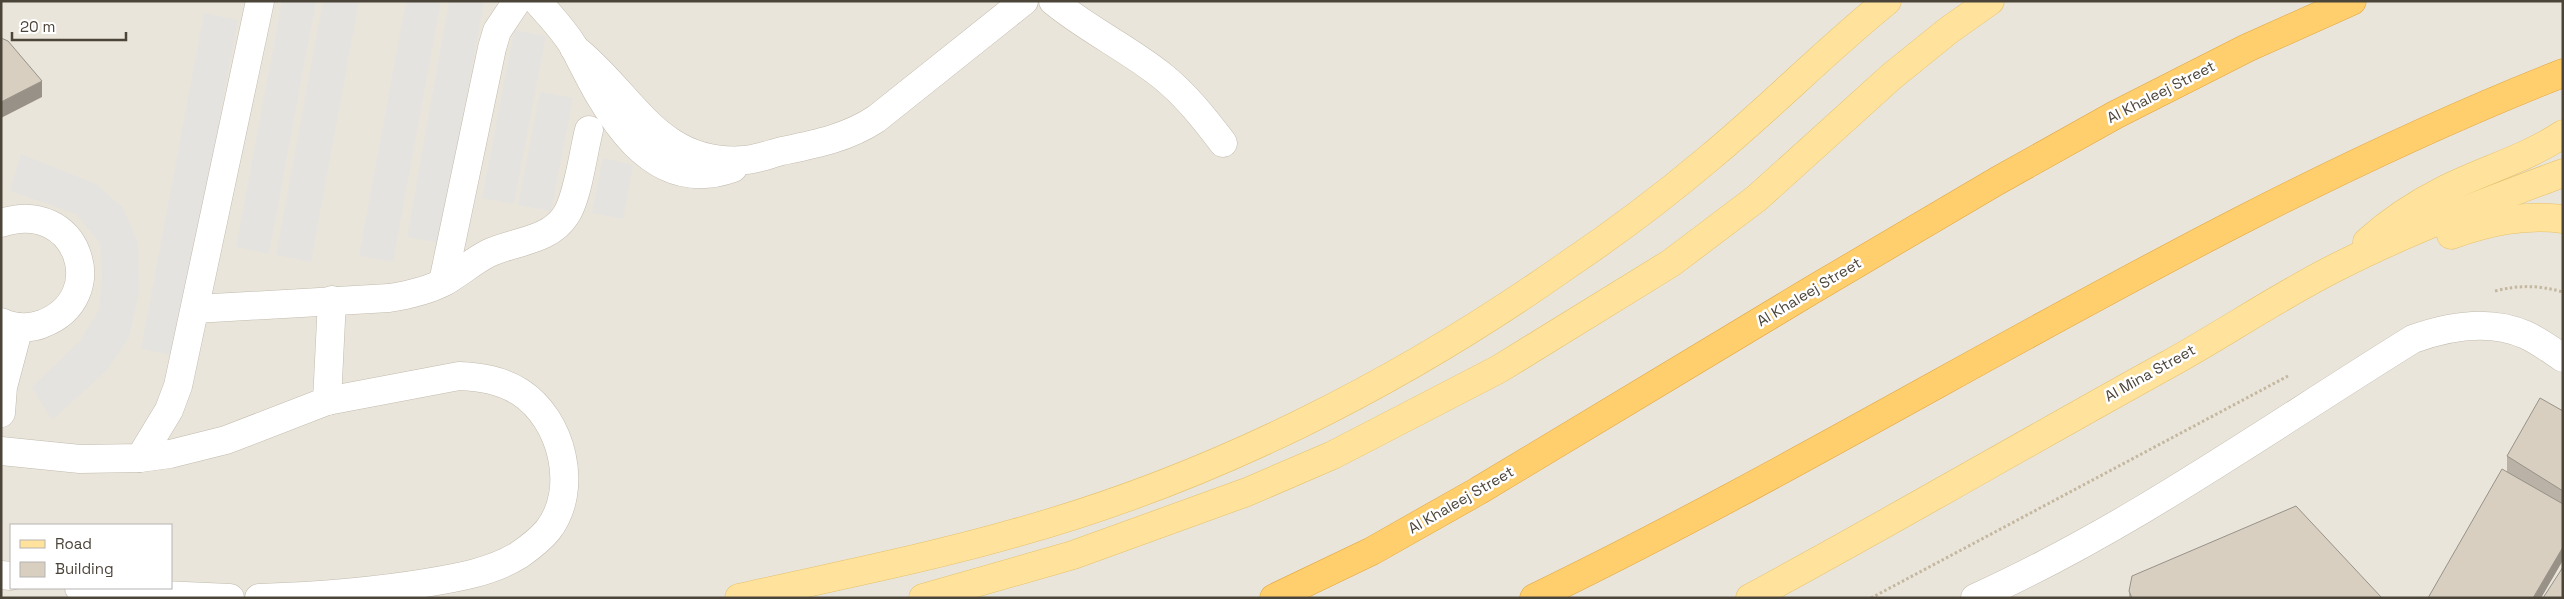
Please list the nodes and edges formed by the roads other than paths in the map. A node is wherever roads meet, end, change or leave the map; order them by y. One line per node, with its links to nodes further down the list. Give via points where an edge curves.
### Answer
1 (517, 1): 17 (street, via 497,31 492,48)
2 (537, 1): 3 (street, via 574,48 605,105 650,159 691,174 720,172 747,160 833,140 860,129 876,120)
3 (1024, 1)
4 (1053, 1): 12 (street, via 1162,76 1194,107)
5 (1886, 1): 30 (main road, via 1709,158 1566,267 1491,316 1335,405 1171,480 1094,508 1016,533)
6 (1990, 1): 31 (main road, via 1892,76 1757,198 1671,263 1499,369 1350,446 1247,492 1074,556)
7 (2352, 1): 32 (highway, Al Khaleej Street, via 2247,48 2115,115 1812,290 1478,491 1372,551)
8 (256, 2): 19 (street)
9 (2563, 72): 33 (highway, via 2279,201 2159,263 1695,517)
10 (588, 130): 17 (street, via 571,206 560,223 544,235 487,254)
11 (2563, 134): 16 (main road, via 2543,147 2444,190 2407,211)
12 (1223, 143)
13 (2563, 173): 16 (main road, Al Mina Street, via 2451,216)
14 (2563, 219): 16 (main road, via 2515,218 2483,224 2389,256)
15 (1, 223): 20 (street, via 35,218 51,223 65,234 80,263 75,297 65,311 36,327)
16 (2341, 265): 34 (main road, Al Mina Street, via 2071,416 1969,478)
17 (443, 282): 18 (street, via 408,295)
18 (332, 300): 19 (street); 22 (street)
19 (195, 310): 26 (street, via 178,386 169,410)
20 (10, 325): 23 (street)
21 (2563, 358): 35 (street, via 2527,335 2505,328 2461,326 2413,339 2154,502)
22 (327, 401): 26 (street, via 226,440); 29 (street, via 459,376 481,377 501,383 521,393 537,407 560,445 564,488 558,509 549,529 518,556 464,576 361,592)
23 (1, 413)
24 (1, 422): 25 (street)
25 (2, 451): 26 (street, via 80,459)
26 (140, 458)
27 (89, 589): 28 (street)
28 (230, 598)
29 (259, 598)
30 (738, 598)
31 (923, 598)
32 (1274, 598)
33 (1534, 598)
34 (1750, 598)
35 (1975, 598)

